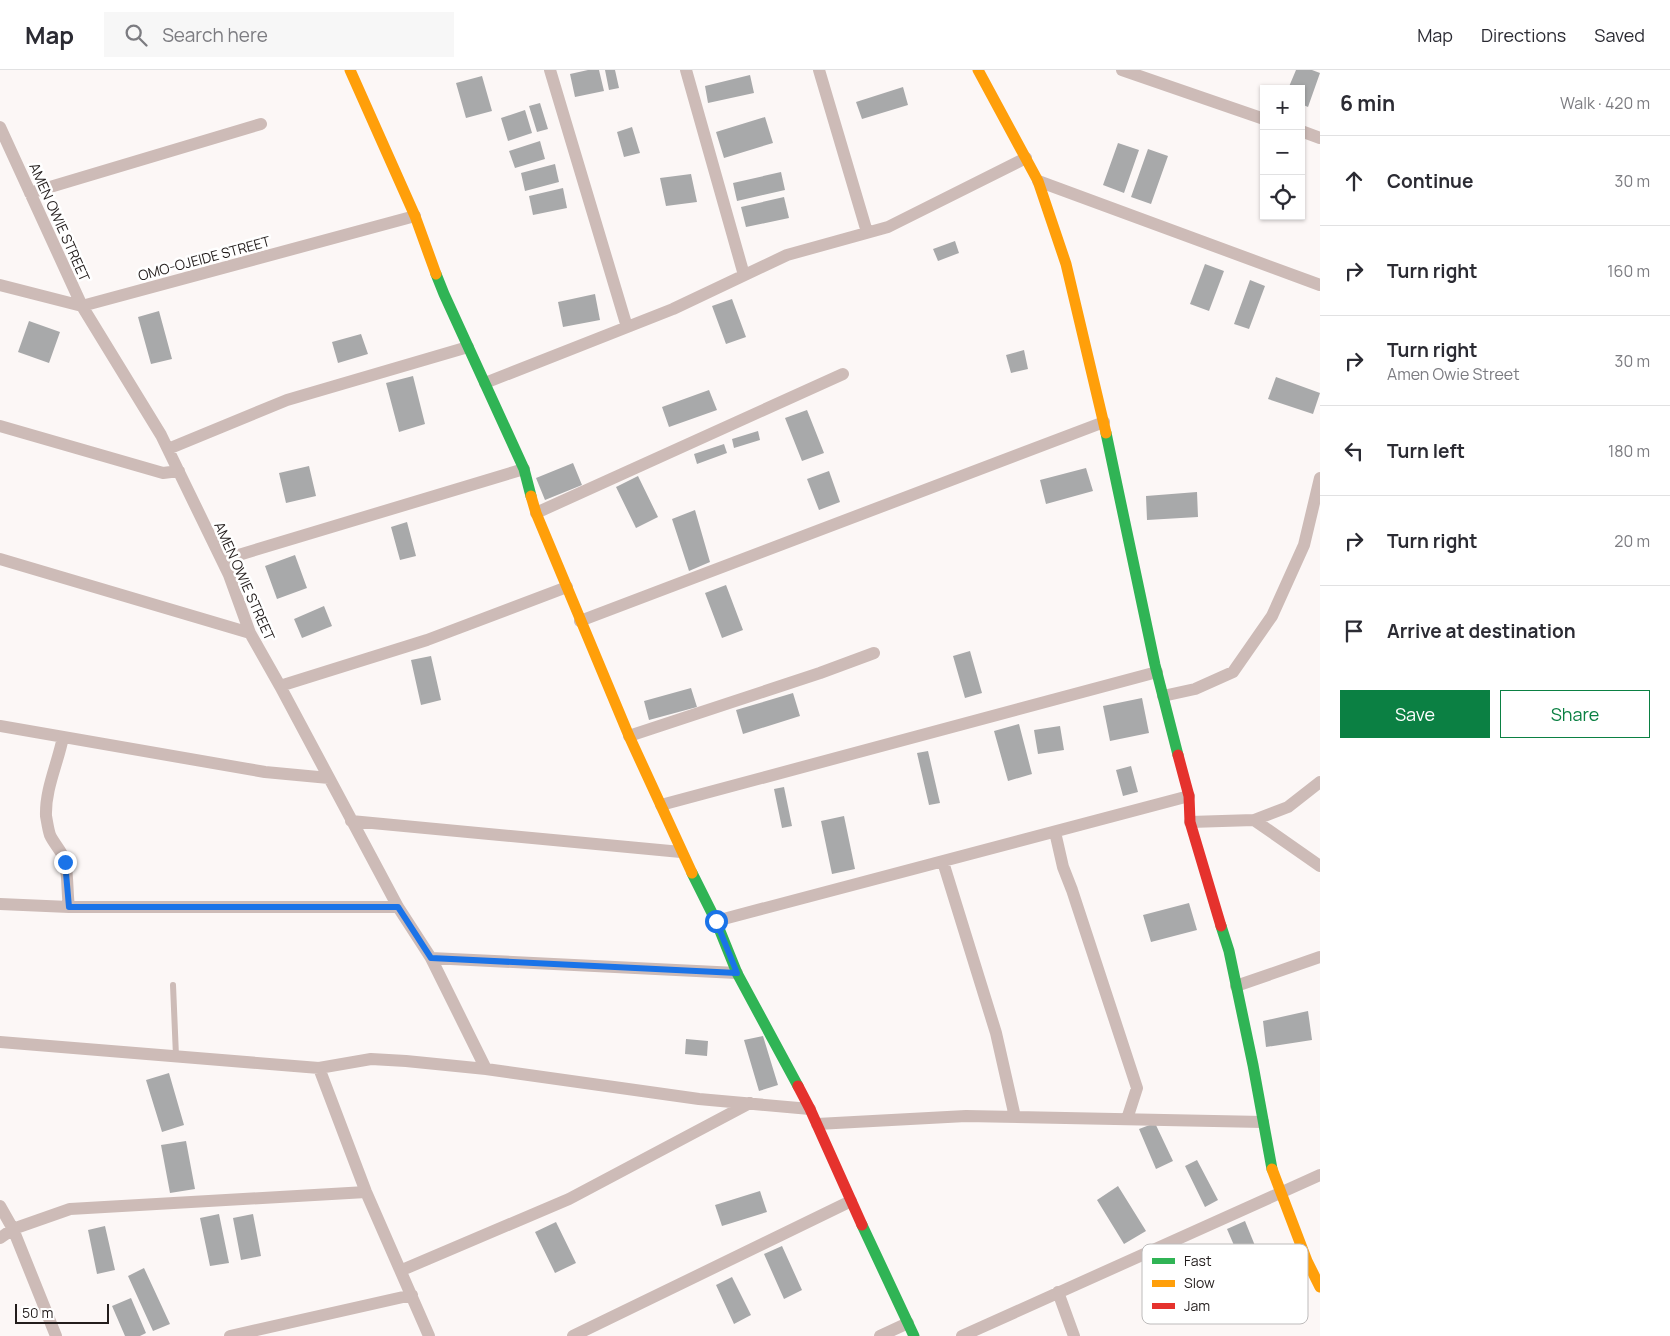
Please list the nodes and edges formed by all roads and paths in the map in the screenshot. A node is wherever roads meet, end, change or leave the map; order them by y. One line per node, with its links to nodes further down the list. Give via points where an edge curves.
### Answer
1 (350, 70): 15 (street)
2 (550, 70): 21 (street)
3 (686, 70): 17 (street)
4 (819, 70): 16 (street)
5 (978, 70): 12 (street)
6 (1122, 70): 7 (street)
7 (1260, 118)
8 (262, 124): 14 (street)
9 (0, 127): 14 (street, AMEN OWIE STREET)
10 (1305, 132): 11 (street)
11 (1320, 138)
12 (1026, 158): 13 (street); 16 (street, via 888,227)
13 (1038, 181): 19 (street); 25 (street, via 1066,264)
14 (30, 193): 20 (street, AMEN OWIE STREET)
15 (415, 216): 20 (street, OMO-OJEIDE STREET); 22 (street)
16 (867, 232): 17 (street, via 787,255)
17 (744, 275): 21 (street)
18 (0, 284): 20 (street)
19 (1320, 285)
20 (82, 306): 27 (street, AMEN OWIE STREET)
21 (627, 328): 24 (street)
22 (468, 347): 24 (street); 27 (street, via 287,400)
23 (842, 374): 31 (street)
24 (485, 383): 28 (street)
25 (1104, 422): 35 (street); 38 (street)
26 (0, 426): 29 (street, via 163,473)
27 (168, 449): 29 (street, AMEN OWIE STREET)
28 (524, 469): 31 (street); 33 (street)
29 (179, 471): 33 (street, AMEN OWIE STREET)
30 (1320, 478): 40 (street, via 1304,546 1272,616 1233,672 1195,689)
31 (536, 513): 34 (street)
32 (0, 559): 36 (street)
33 (222, 560): 36 (street, AMEN OWIE STREET)
34 (567, 587): 35 (street); 39 (street, via 427,640)
35 (580, 621): 42 (street)
36 (250, 633): 39 (street, AMEN OWIE STREET)
37 (874, 653): 42 (street)
38 (1157, 672): 40 (street); 47 (street)
39 (280, 686): 44 (street, AMEN OWIE STREET)
40 (1163, 696): 46 (street)
41 (0, 726): 43 (street)
42 (628, 736): 47 (street)
43 (63, 737): 44 (street, via 265,772); 56 (street, via 47,799 46,817 50,834 65,862)
44 (328, 778): 49 (street, AMEN OWIE STREET)
45 (1320, 782): 48 (street, via 1288,807)
46 (1189, 796): 50 (street); 51 (street)
47 (662, 806): 52 (street)
48 (1254, 820): 50 (street); 54 (street)
49 (351, 822): 52 (street); 57 (street, AMEN OWIE STREET)
50 (1190, 822): 63 (street, via 1229,951)
51 (1055, 832): 53 (street); 71 (street, via 1063,867 1137,1088)
52 (681, 852): 58 (street)
53 (943, 862): 58 (street); 70 (street, via 996,1033)
54 (1320, 866)
55 (0, 904): 56 (street)
56 (69, 907): 57 (street)
57 (398, 907): 60 (street, AMEN OWIE STREET)
58 (716, 921): 61 (street)
59 (1320, 957): 63 (street)
60 (431, 958): 61 (street); 67 (street, AMEN OWIE STREET)
61 (737, 973): 69 (street)
62 (174, 985): 65 (lane)
63 (1236, 986): 72 (street)
64 (0, 1042): 65 (street)
65 (176, 1056): 66 (street)
66 (319, 1068): 67 (street, via 372,1059); 75 (street)
67 (486, 1069): 68 (street)
68 (750, 1104): 69 (street); 85 (street, via 570,1200)
69 (810, 1109): 73 (street)
70 (1015, 1117): 71 (street); 73 (street, via 966,1116)
71 (1127, 1119): 72 (street)
72 (1263, 1122): 76 (street, via 1271,1167)
73 (817, 1124): 77 (street)
74 (1320, 1175): 76 (street)
75 (366, 1192): 79 (street, via 70,1209); 85 (street)
76 (1281, 1192): 81 (street); 82 (street)
77 (851, 1201): 89 (street); 93 (street)
78 (0, 1206): 79 (street)
79 (13, 1229): 80 (street); 90 (street)
80 (0, 1238)
81 (1165, 1244)
82 (1301, 1244)
83 (1142, 1254): 87 (street)
84 (1308, 1261): 86 (street)
85 (402, 1270): 88 (street)
86 (1320, 1288)
87 (1058, 1292): 96 (street); 97 (street)
88 (412, 1295): 91 (street); 92 (street)
89 (908, 1323): 94 (street); 95 (street)
90 (56, 1336)
91 (230, 1336)
92 (429, 1336)
93 (573, 1336)
94 (880, 1336)
95 (914, 1336)
96 (962, 1336)
97 (1074, 1336)

